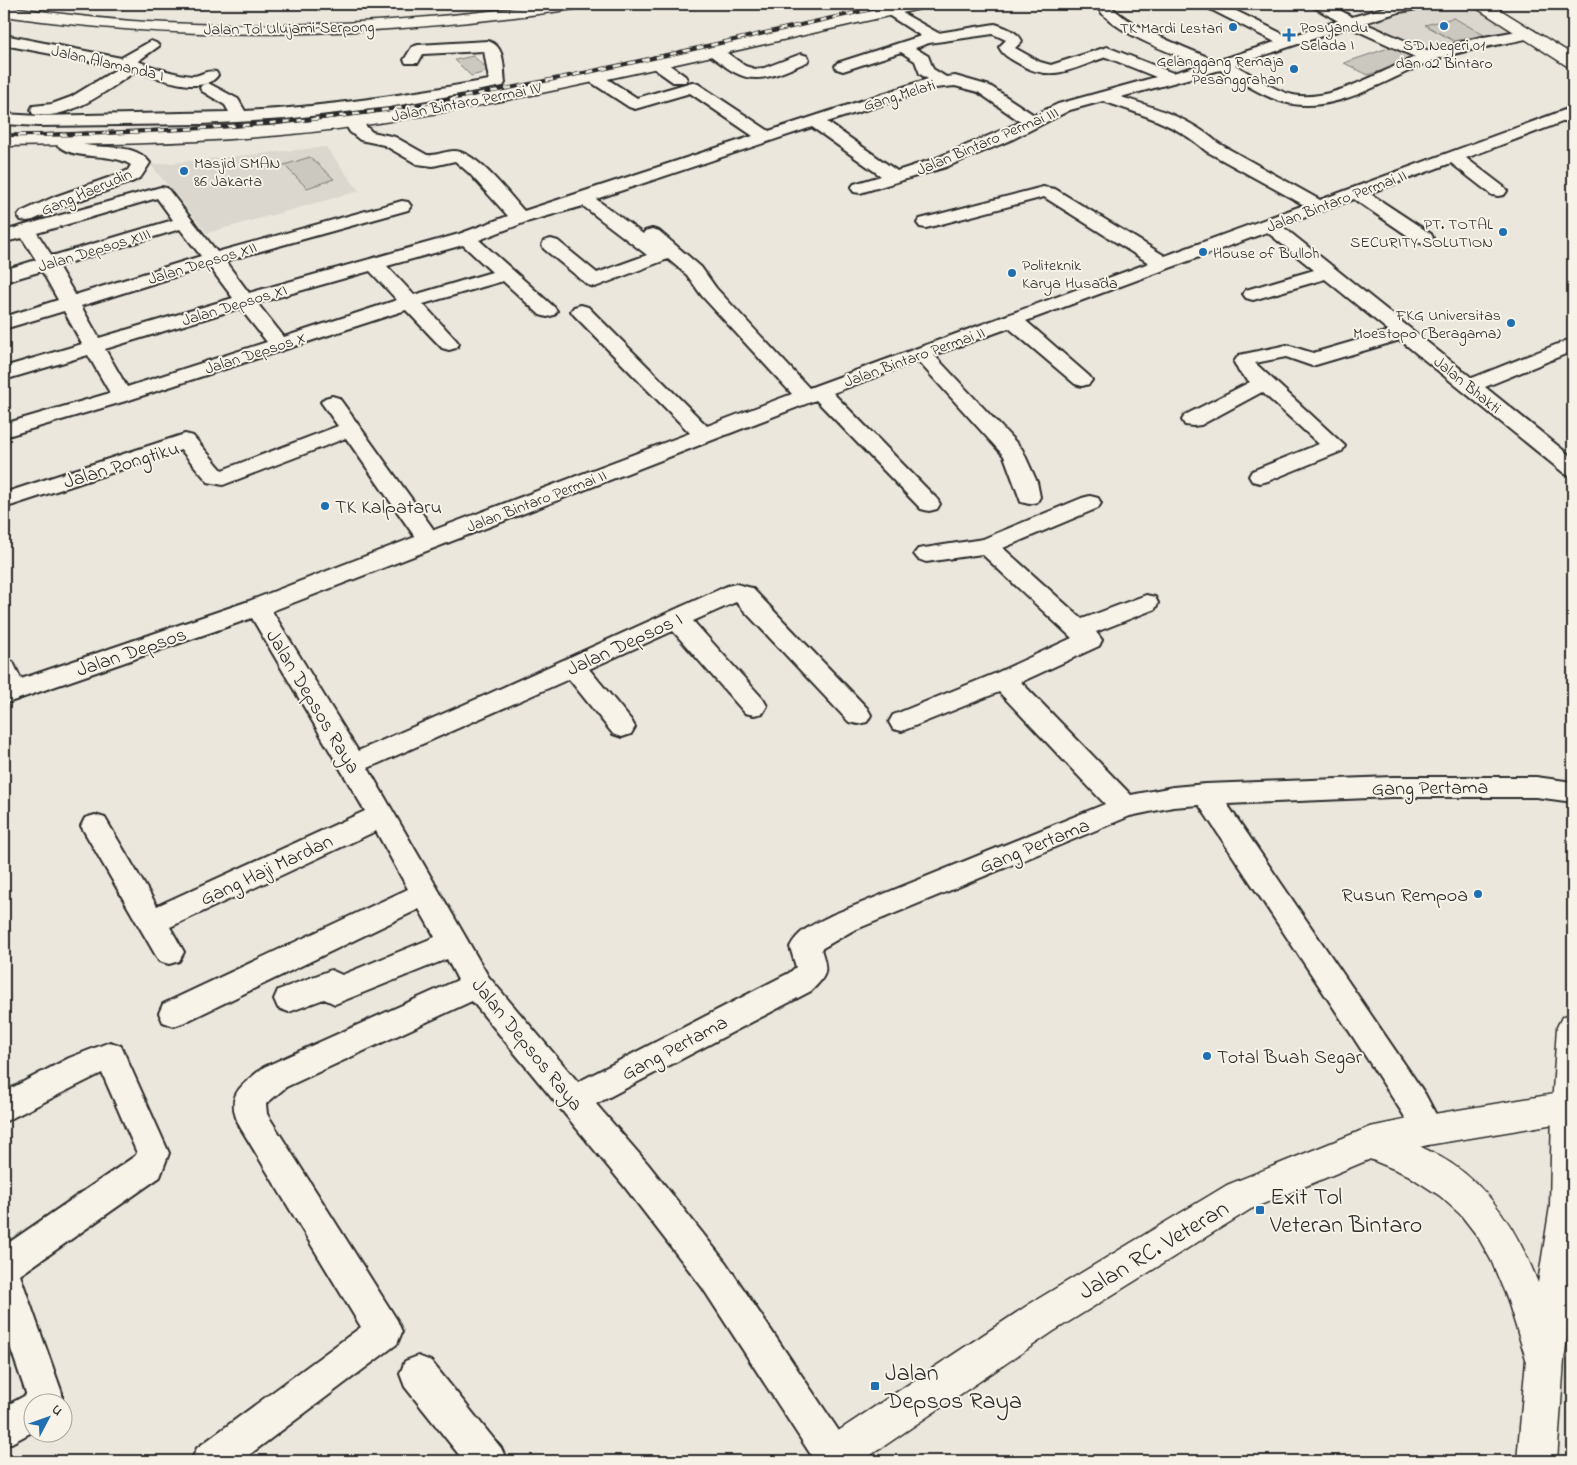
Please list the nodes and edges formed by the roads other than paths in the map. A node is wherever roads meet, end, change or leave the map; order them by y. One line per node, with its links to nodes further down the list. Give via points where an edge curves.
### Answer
1 (36, 4): 2 (main road, Jalan Tol Ulujami–Serpong, via 88,11 245,18)
2 (492, 4)
3 (575, 4): 13 (main road, Jalan Tol Ulujami–Serpong, via 396,24 261,30 120,26)
4 (920, 4): 12 (main road, Jalan Bintaro Permai IV)
5 (1102, 4): 30 (street, via 1112,15 1145,34)
6 (1211, 4): 18 (street)
7 (1319, 4): 14 (street)
8 (1424, 4): 14 (street, Jalan Bintaro Permai III)
9 (1481, 4): 15 (main road)
10 (1493, 4): 23 (main road)
11 (1502, 4): 21 (main road)
12 (890, 10): 16 (street); 22 (main road, Jalan Bintaro Permai IV)
13 (4, 12)
14 (1350, 22): 18 (street, Jalan Bintaro Permai III); 24 (street)
15 (1529, 34): 24 (street); 28 (main road)
16 (934, 38): 20 (street); 33 (street, via 995,29 1013,38 1007,47 1009,51 1045,70 1107,52)
17 (4, 40): 29 (street, Jalan Alamanda I)
18 (1287, 42): 30 (street, Jalan Bintaro Permai III)
19 (151, 46): 29 (street)
20 (902, 46): 31 (street); 35 (street, via 922,59 926,71)
21 (1573, 47)
22 (713, 50): 25 (street, via 751,73 761,73); 27 (main road, Jalan Bintaro Permai IV)
23 (1573, 52)
24 (1429, 57): 30 (street, via 1335,95 1305,101 1293,100)
25 (801, 59)
26 (412, 60): 39 (street, via 418,50 488,46 494,50 497,83 388,102)
27 (655, 62): 32 (main road, Jalan Bintaro Permai IV); 34 (street)
28 (1573, 62)
29 (129, 64): 37 (street, via 91,93 58,109); 39 (street, Jalan Alamanda I, via 187,80 209,82 232,102)
30 (1219, 65): 33 (street, Jalan Bintaro Permai III)
31 (843, 66)
32 (592, 76): 42 (main road, Jalan Bintaro Permai IV); 44 (street, via 635,104 692,87)
33 (1173, 78): 36 (street, Jalan Bintaro Permai III)
34 (679, 79)
35 (941, 81): 41 (street, Gang Melati); 43 (street, Gang Melati, via 964,82 984,89)
36 (1103, 96): 43 (street, Jalan Bintaro Permai III, via 1064,107); 53 (street, via 1160,116 1198,134 1212,148)
37 (4, 109)
38 (1573, 112): 47 (street, Jalan Bintaro Permai II)
39 (239, 117): 40 (street)
40 (4, 119)
41 (814, 121): 44 (street); 48 (street, Jalan Bintaro Permai III)
42 (352, 122): 45 (main road, Jalan Bintaro Permai IV, via 202,136); 55 (street, via 366,136 388,141 422,160 456,156 468,162 470,170)
43 (1033, 122): 48 (street, Jalan Bintaro Permai III, via 940,163)
44 (767, 137): 55 (street)
45 (60, 139): 46 (main road, Jalan Bintaro Permai IV); 59 (street, Gang Haerudin, via 74,149 121,153 136,160 139,168 128,177)
46 (4, 141)
47 (1452, 156): 50 (street); 51 (street, Jalan Bintaro Permai II)
48 (895, 177): 49 (street)
49 (860, 188)
50 (1498, 191)
51 (1355, 192): 53 (street, Jalan Bintaro Permai II); 63 (street)
52 (402, 206): 65 (street, Jalan Depsos XII)
53 (1318, 206): 58 (street, Jalan Bintaro Permai II)
54 (620, 209): 90 (street, via 694,271 709,292)
55 (529, 216): 62 (street, Jalan Depsos XI); 64 (street, via 586,200 661,256 595,280)
56 (184, 222): 60 (street, via 158,192); 65 (street); 66 (street, Jalan Depsos XIII)
57 (926, 223): 68 (street, via 1042,192 1049,193)
58 (1270, 225): 68 (street, Jalan Bintaro Permai II); 69 (street, Jalan Bhakti)
59 (4, 227)
60 (27, 231): 61 (street); 66 (street)
61 (4, 237)
62 (466, 238): 67 (street, Jalan Depsos XI); 70 (street)
63 (1424, 238)
64 (551, 245)
65 (212, 259): 73 (street); 75 (street, Jalan Depsos XII)
66 (48, 263): 71 (street, Jalan Depsos XIII); 75 (street)
67 (373, 263): 73 (street, Jalan Depsos XI); 74 (street)
68 (1164, 264): 78 (street, Jalan Bintaro Permai II)
69 (1329, 272): 72 (street); 80 (street, Jalan Bhakti)
70 (506, 274): 74 (street, Jalan Depsos X); 76 (street)
71 (4, 276)
72 (1253, 294)
73 (245, 300): 81 (street); 84 (street, Jalan Depsos XI)
74 (410, 302): 81 (street, Jalan Depsos X); 82 (street)
75 (69, 304): 79 (street, Jalan Depsos XII); 84 (street)
76 (547, 312)
77 (581, 312): 96 (street)
78 (1012, 320): 85 (street, Jalan Bintaro Permai II); 87 (street)
79 (4, 324)
80 (1405, 332): 88 (street, via 1312,360 1287,351 1246,359 1244,365); 89 (street, Jalan Bhakti)
81 (278, 343): 91 (street, Jalan Depsos X)
82 (449, 344)
83 (1573, 344): 89 (street)
84 (93, 348): 86 (street, Jalan Depsos XI); 91 (street)
85 (921, 353): 90 (street, Jalan Bintaro Permai II); 99 (street, via 1014,454)
86 (4, 374)
87 (1082, 380)
88 (1264, 383): 93 (street); 98 (street, via 1334,446)
89 (1470, 386): 97 (street, Jalan Bhakti)
90 (813, 394): 96 (street, Jalan Bintaro Permai II); 102 (street)
91 (122, 396): 95 (street, Jalan Depsos X)
92 (332, 402): 94 (street)
93 (1193, 420)
94 (351, 428): 100 (street, Jalan Pongtiku, via 223,478 216,477 185,441); 103 (street)
95 (4, 431)
96 (705, 436): 103 (street, Jalan Bintaro Permai II)
97 (1573, 469)
98 (1260, 476)
99 (1029, 498)
100 (4, 501)
101 (1090, 503): 104 (street)
102 (928, 504)
103 (429, 540): 107 (street, Jalan Bintaro Permai II)
104 (987, 546): 105 (street); 109 (street)
105 (926, 554)
106 (1146, 602): 109 (street)
107 (258, 607): 113 (street, Jalan Depsos); 118 (street, Jalan Depsos Raya)
108 (676, 618): 110 (street, Jalan Depsos I); 114 (street); 115 (street, Jalan Depsos I, via 735,592 741,593)
109 (1079, 629): 112 (street, via 1090,640)
110 (573, 667): 117 (street); 118 (street, Jalan Depsos I)
111 (4, 668): 113 (street)
112 (1003, 680): 116 (street); 121 (street)
113 (9, 693)
114 (754, 706)
115 (858, 715)
116 (902, 722)
117 (622, 727)
118 (352, 764): 122 (street, Jalan Depsos Raya)
119 (1573, 792): 120 (street, Gang Pertama, via 1492,786)
120 (1206, 794): 121 (street, Gang Pertama); 135 (street, via 1374,1043)
121 (1125, 807): 132 (street, Gang Pertama, via 842,923 806,944 811,972 800,982)
122 (381, 816): 124 (street, Jalan Depsos Raya); 125 (street, Gang Haji Mardan)
123 (95, 826): 125 (street)
124 (424, 894): 126 (street, Jalan Depsos Raya); 130 (street)
125 (152, 922): 127 (street)
126 (453, 943): 128 (street, Jalan Depsos Raya); 129 (street, via 335,991 331,983)
127 (169, 952)
128 (477, 985): 132 (street, Jalan Depsos Raya); 146 (street, via 275,1077 250,1098 251,1117 384,1332)
129 (289, 999)
130 (174, 1014)
131 (1573, 1027): 133 (main road)
132 (573, 1100): 145 (street, Jalan Depsos Raya, via 714,1275)
133 (1571, 1106): 135 (main road, Jalan RC. Veteran); 137 (main road)
134 (4, 1108): 138 (street, via 110,1056 152,1149 148,1166)
135 (1428, 1130): 136 (main road, Jalan RC. Veteran)
136 (1370, 1143): 140 (main road, via 1426,1167 1462,1191 1493,1227 1520,1283); 145 (main road, Jalan RC. Veteran, via 1239,1197 1071,1299)
137 (1571, 1204): 140 (main road)
138 (4, 1266)
139 (4, 1279): 142 (street)
140 (1545, 1360): 148 (main road)
141 (418, 1374): 147 (street)
142 (44, 1392)
143 (22, 1416): 144 (street)
144 (4, 1428)
145 (831, 1459)
146 (210, 1461)
147 (488, 1461)
148 (1537, 1461)

